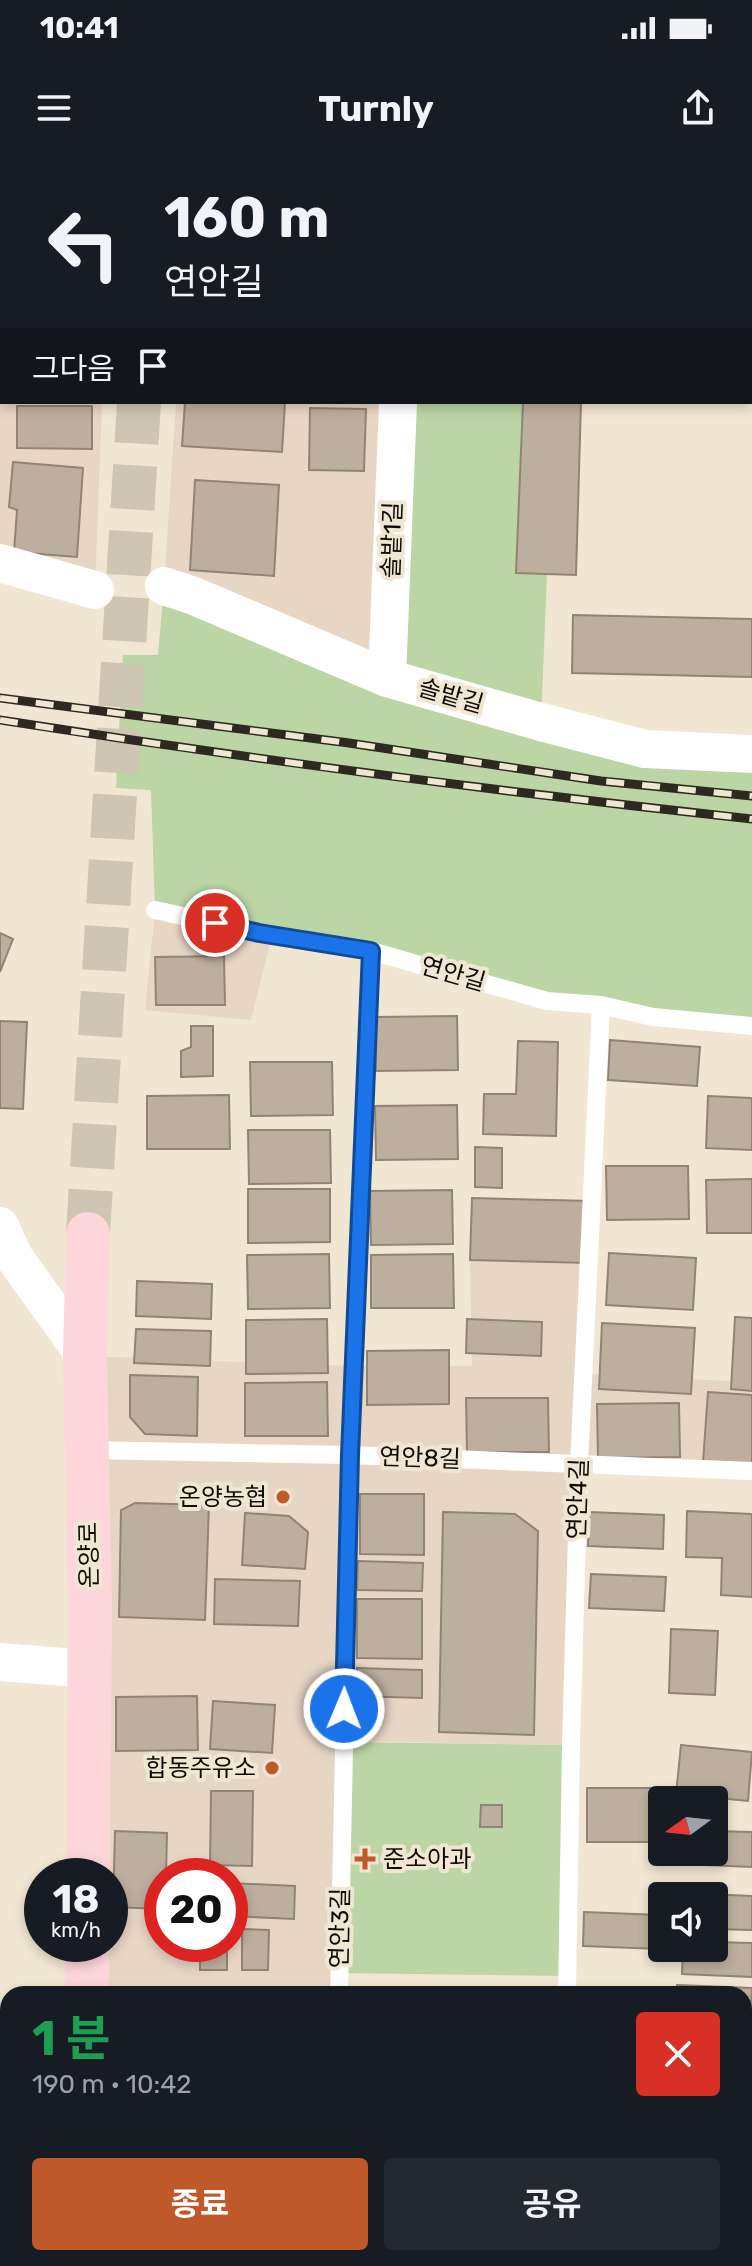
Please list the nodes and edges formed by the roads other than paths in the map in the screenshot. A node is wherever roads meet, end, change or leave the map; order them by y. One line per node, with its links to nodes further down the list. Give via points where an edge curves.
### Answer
1 (398, 404): 5 (street, 솔밭1길)
2 (0, 563): 4 (street)
3 (164, 586): 5 (street, 솔밭길)
4 (95, 590)
5 (387, 678): 6 (street, 솔밭길, via 645,749)
6 (752, 754)
7 (155, 910): 8 (lane, 연안길)
8 (371, 951): 9 (lane, 연안길, via 547,1001); 15 (lane, 연안3길)
9 (601, 1005): 10 (lane, 연안길, via 653,1017); 16 (lane, 연안4길)
10 (752, 1026)
11 (0, 1226): 13 (street, via 14,1257)
12 (88, 1234): 13 (main road, 온양로)
13 (85, 1356): 14 (main road, 온양로)
14 (88, 1450): 15 (lane, 연안8길); 19 (main road, 온양로)
15 (350, 1455): 16 (lane, 연안8길); 23 (lane, 연안3길)
16 (579, 1465): 17 (lane, 연안8길); 24 (lane, 연안4길)
17 (752, 1471)
18 (0, 1662): 19 (street)
19 (90, 1669): 20 (main road, 온양로)
20 (88, 1858)
21 (87, 1962): 22 (main road)
22 (87, 1986)
23 (339, 1986)
24 (567, 1986)

